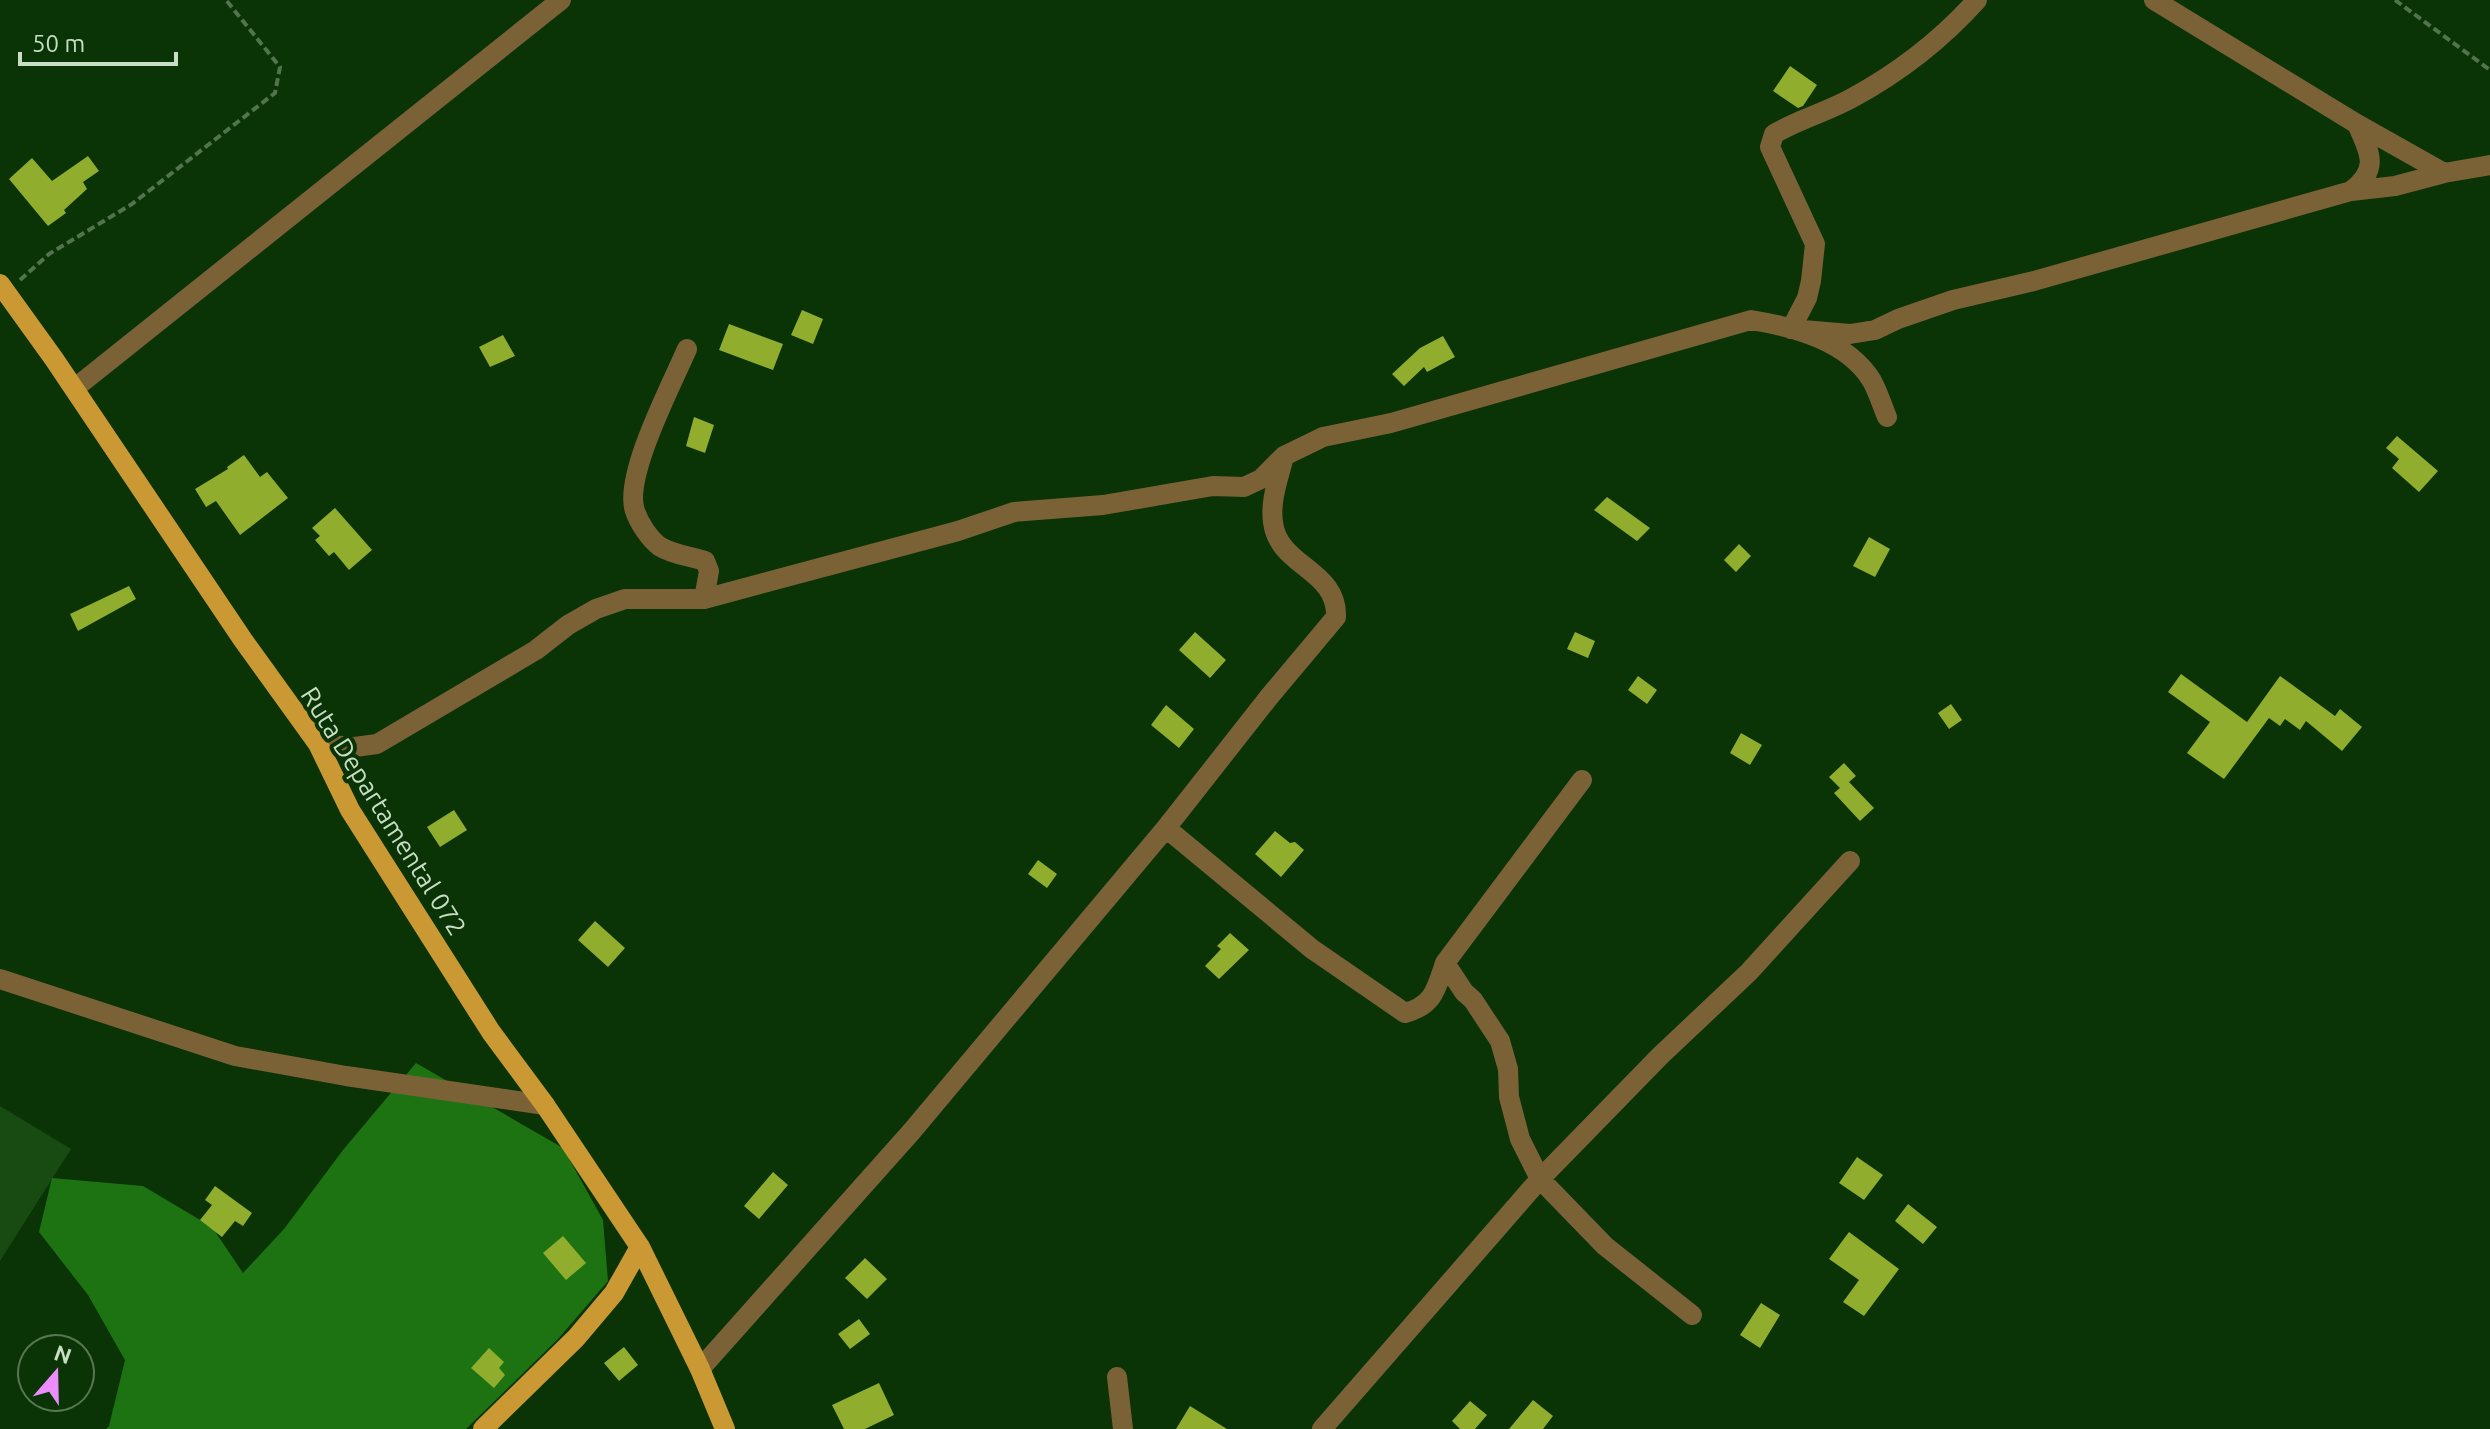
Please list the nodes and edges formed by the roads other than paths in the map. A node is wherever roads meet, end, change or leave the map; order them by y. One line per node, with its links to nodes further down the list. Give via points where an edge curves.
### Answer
1 (561, 0): 11 (street)
2 (1977, 0): 9 (street, via 1928,48 1851,99 1774,134 1770,147 1815,244 1809,289)
3 (2154, 0): 4 (street)
4 (2357, 124): 6 (street); 7 (street, via 2370,166 2366,179)
5 (2490, 165): 6 (street)
6 (2444, 173): 7 (street)
7 (2351, 191): 9 (street, via 1953,300 1875,330 1850,334)
8 (3, 288): 11 (main road, Ruta Departamental 072)
9 (1791, 329): 12 (street, via 1853,358 1872,381); 13 (street, via 1751,320 1391,423 1323,437)
10 (687, 349): 14 (street, via 637,469 634,509 656,544 705,561 709,571)
11 (75, 388): 15 (main road, Ruta Departamental 072)
12 (1887, 417)
13 (1284, 456): 14 (street, via 1261,479 1244,487 1213,486 1103,505 1014,512); 17 (street, via 1272,524 1285,551 1326,584 1336,603 1336,617)
14 (704, 599): 15 (street, via 625,599 596,609 377,744)
15 (318, 744): 21 (main road, Ruta Departamental 072, via 350,810 491,1032)
16 (1582, 780): 19 (street)
17 (1166, 828): 19 (street, via 1312,949 1405,1013 1421,1009 1434,995); 25 (street, via 912,1131)
18 (1850, 861): 22 (street, via 1749,972)
19 (1445, 963): 22 (street, via 1500,1041 1520,1139)
20 (0, 979): 21 (street, via 235,1056)
21 (545, 1105): 23 (main road, Ruta Departamental 072)
22 (1540, 1179): 24 (street, via 1605,1246); 30 (street)
23 (640, 1247): 25 (main road, Ruta Departamental 072); 27 (main road, via 614,1293 576,1338)
24 (1692, 1315)
25 (700, 1369): 28 (main road, Ruta Departamental 072)
26 (1117, 1377): 29 (street)
27 (483, 1429)
28 (725, 1429)
29 (1123, 1429)
30 (1322, 1429)

